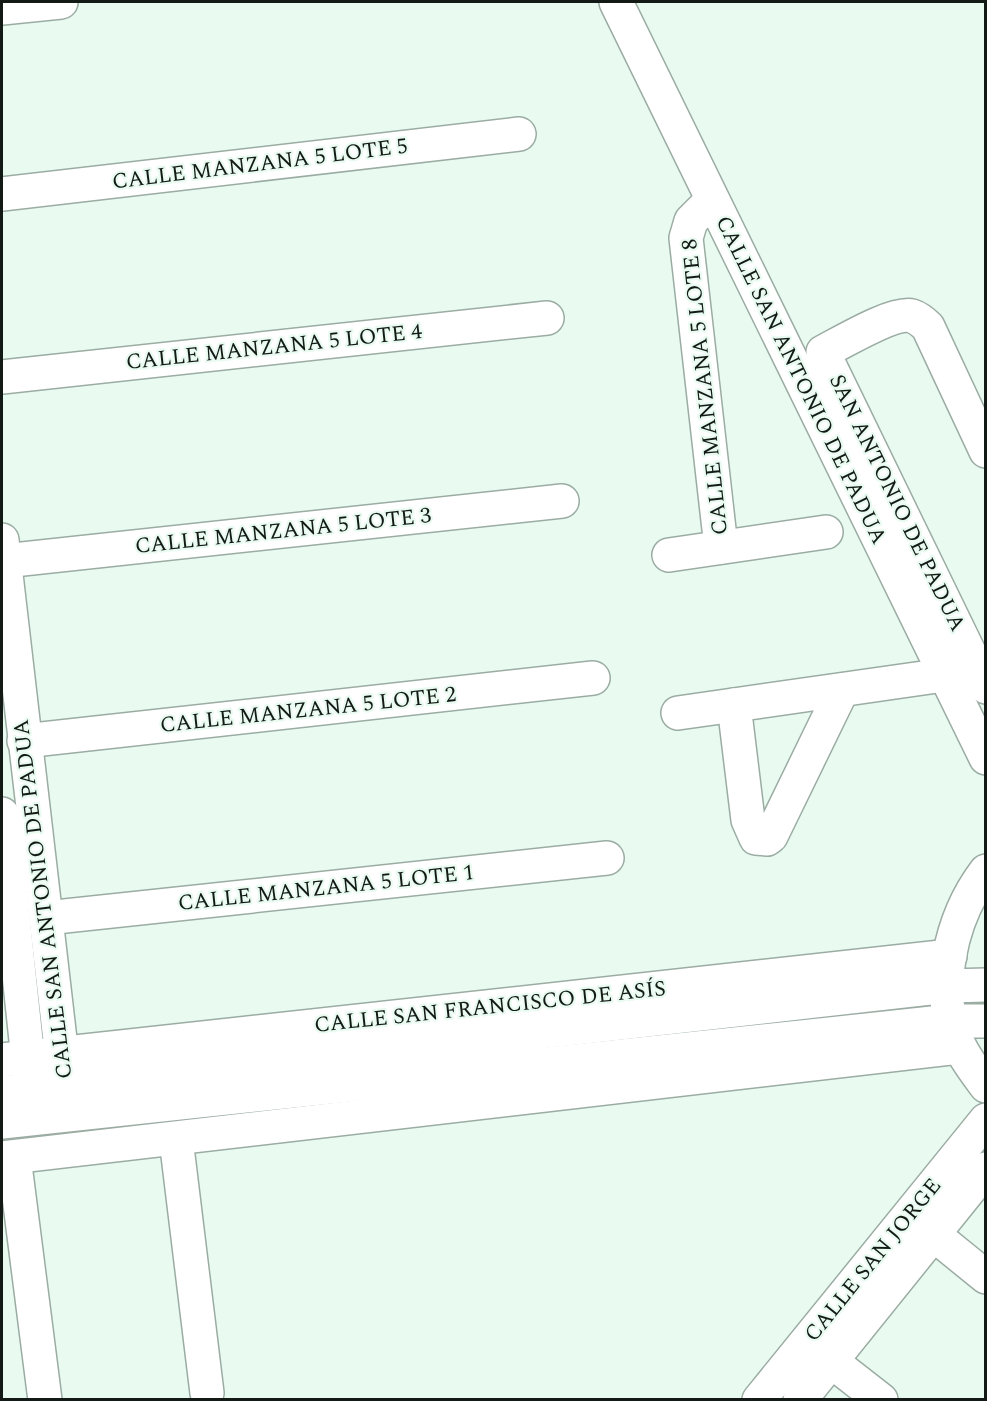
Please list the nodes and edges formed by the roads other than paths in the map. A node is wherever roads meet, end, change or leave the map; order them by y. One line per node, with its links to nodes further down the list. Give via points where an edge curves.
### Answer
1 (61, 2): 3 (street)
2 (616, 2): 6 (street, CALLE SAN ANTONIO DE PADUA)
3 (2, 8)
4 (519, 134): 5 (street, CALLE MANZANA 5 LOTE 5)
5 (2, 194)
6 (712, 200): 12 (street, CALLE MANZANA 5 LOTE 8, via 691,221 686,238); 15 (street, CALLE SAN ANTONIO DE PADUA)
7 (547, 318): 8 (street, CALLE MANZANA 5 LOTE 4)
8 (2, 377)
9 (986, 451): 17 (street, SAN ANTONIO DE PADUA, via 928,327 921,321 912,316 893,319 823,352)
10 (562, 501): 13 (street, CALLE MANZANA 5 LOTE 3)
11 (826, 532): 12 (street, CALLE MANZANA 5 LOTE 8)
12 (722, 547): 14 (street, CALLE MANZANA 5 LOTE 8)
13 (3, 551): 21 (street, CALLE SAN ANTONIO DE PADUA)
14 (669, 555)
15 (944, 675): 18 (street); 22 (street, CALLE SAN ANTONIO DE PADUA)
16 (593, 678): 21 (street, CALLE MANZANA 5 LOTE 2)
17 (986, 687)
18 (842, 690): 19 (street); 19 (street, via 767,839 756,838 748,820)
19 (734, 705): 20 (street)
20 (678, 712)
21 (24, 741): 27 (street, CALLE SAN ANTONIO DE PADUA)
22 (986, 758)
23 (2, 814): 26 (street, CALLE SAN ANTONIO DE PADUA)
24 (607, 858): 27 (street, CALLE MANZANA 5 LOTE 1)
25 (986, 871): 28 (street, via 963,906 954,931)
26 (7, 907): 33 (street, CALLE SAN ANTONIO DE PADUA)
27 (46, 918): 32 (street, CALLE SAN ANTONIO DE PADUA)
28 (949, 971): 29 (street, CALLE SAN FRANCISCO DE ASÍS); 31 (street); 32 (street, CALLE SAN FRANCISCO DE ASÍS); 36 (street, CALLE SAN FRANCISCO DE ASÍS)
29 (986, 985)
30 (986, 1021): 31 (street, CALLE SAN FRANCISCO DE ASÍS)
31 (955, 1034): 34 (street); 36 (street, CALLE SAN FRANCISCO DE ASÍS); 39 (street, CALLE SAN FRANCISCO DE ASÍS)
32 (62, 1053): 33 (street, CALLE SAN FRANCISCO DE ASÍS); 36 (street, CALLE SAN ANTONIO DE PADUA)
33 (15, 1059): 35 (street, CALLE SAN ANTONIO DE PADUA)
34 (986, 1086)
35 (22, 1100): 36 (street, CALLE SAN FRANCISCO DE ASÍS); 38 (street, CALLE SAN FRANCISCO DE ASÍS); 41 (street, CALLE SAN ANTONIO DE PADUA)
36 (66, 1100): 40 (street, CALLE SAN ANTONIO DE PADUA)
37 (986, 1120): 48 (street, CALLE SAN JORGE)
38 (2, 1122)
39 (176, 1139): 40 (street, CALLE SAN FRANCISCO DE ASÍS); 46 (street)
40 (72, 1150): 41 (street, CALLE SAN FRANCISCO DE ASÍS)
41 (17, 1156): 47 (street, CALLE SAN ANTONIO DE PADUA)
42 (986, 1169): 43 (street, CALLE SAN JORGE)
43 (933, 1234): 44 (street); 45 (street, CALLE SAN JORGE)
44 (986, 1277)
45 (831, 1361): 49 (street, CALLE SAN JORGE); 50 (street)
46 (207, 1393)
47 (45, 1400)
48 (759, 1400)
49 (800, 1400)
50 (881, 1400)

